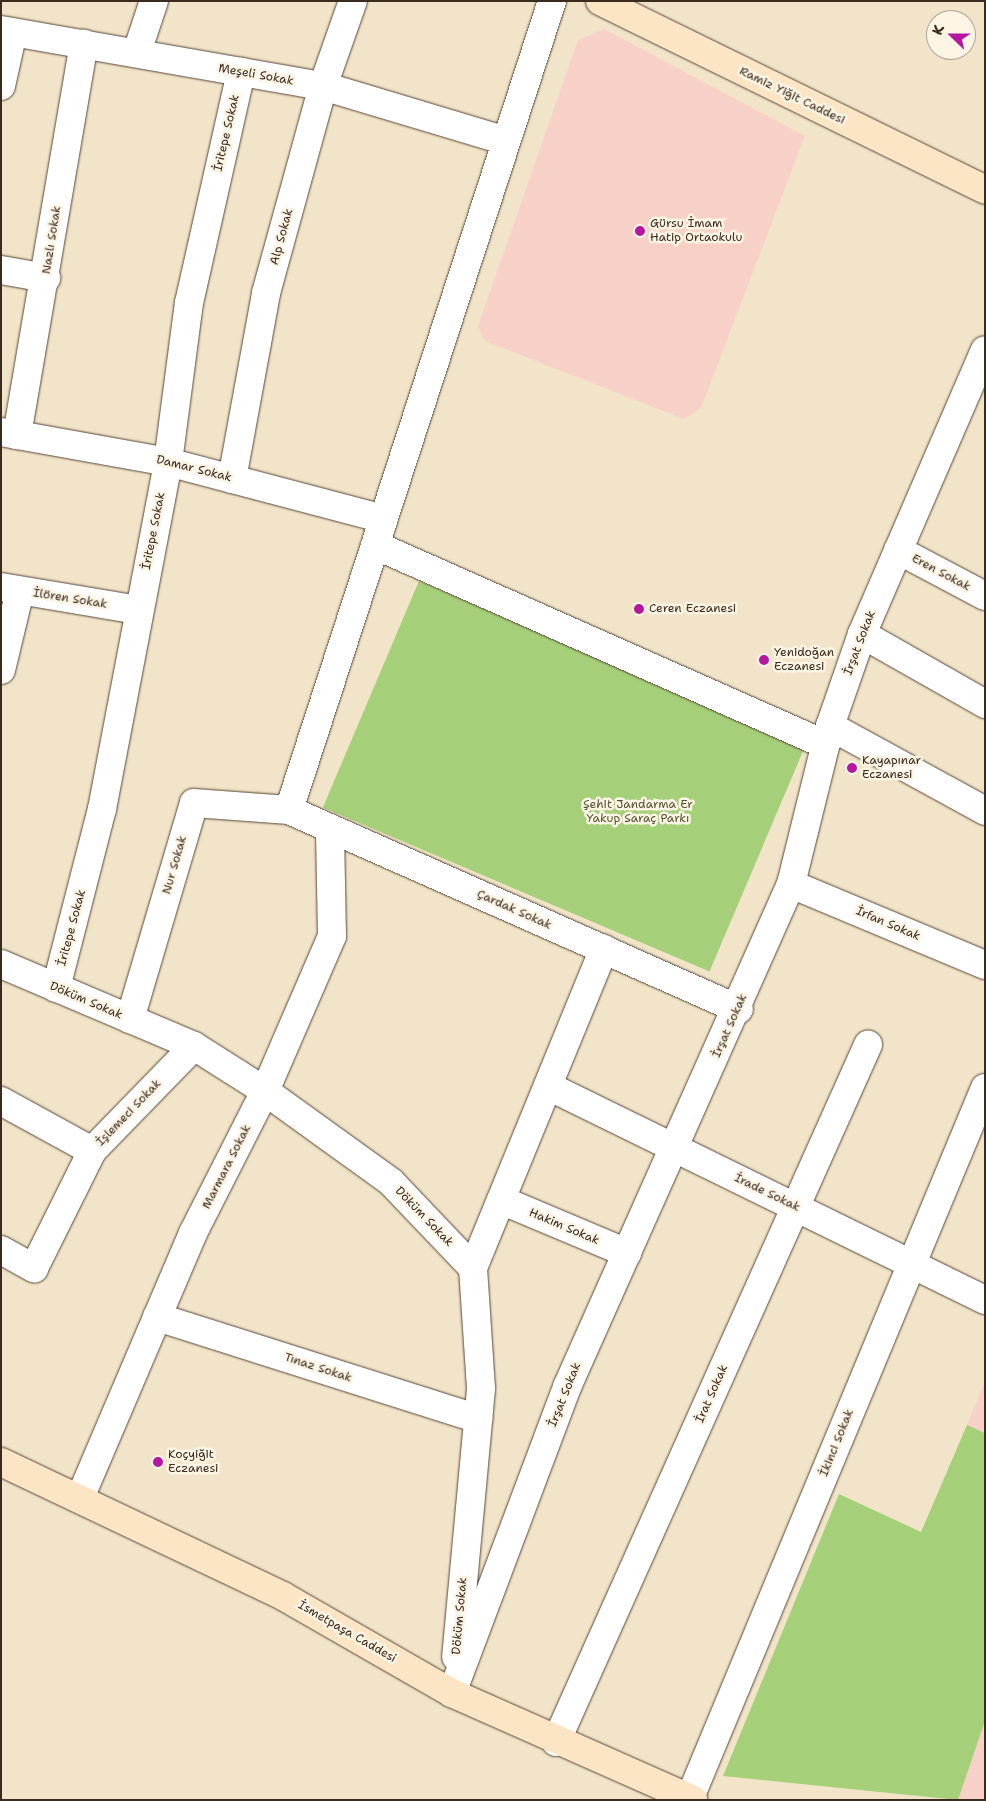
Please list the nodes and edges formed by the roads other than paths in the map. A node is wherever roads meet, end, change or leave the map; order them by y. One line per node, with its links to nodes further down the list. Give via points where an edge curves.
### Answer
1 (154, 1): 7 (street)
2 (353, 1): 10 (street, Alp Sokak)
3 (552, 1): 11 (street)
4 (600, 1): 12 (main road, Ramiz Yiğit Caddesi)
5 (7, 31): 6 (street, Meşeli Sokak); 9 (street)
6 (84, 44): 7 (street, Meşeli Sokak); 14 (street, Nazlı Sokak)
7 (136, 52): 8 (street, Meşeli Sokak)
8 (241, 72): 10 (street, Meşeli Sokak); 17 (street, İritepe Sokak, via 189,303)
9 (1, 86)
10 (323, 86): 11 (street, Meşeli Sokak); 18 (street, Alp Sokak, via 266,293)
11 (506, 141): 19 (street)
12 (985, 190)
13 (1, 270): 14 (street)
14 (46, 278): 16 (street, Nazlı Sokak)
15 (985, 350): 21 (street, İrşat Sokak)
16 (9, 434): 17 (street, Damar Sokak)
17 (168, 462): 18 (street, Damar Sokak); 24 (street, İritepe Sokak)
18 (232, 479): 19 (street, Damar Sokak)
19 (384, 519): 20 (street)
20 (376, 545): 28 (street); 29 (street)
21 (898, 550): 23 (street, Eren Sokak); 25 (street, İrşat Sokak)
22 (10, 589): 24 (street, İlören Sokak); 26 (street)
23 (985, 596)
24 (139, 610): 36 (street, İritepe Sokak, via 102,809)
25 (862, 634): 27 (street); 28 (street, İrşat Sokak)
26 (1, 670)
27 (985, 704)
28 (828, 735): 30 (street); 32 (street, İrşat Sokak)
29 (289, 810): 31 (street, Çardak Sokak); 38 (street, Nur Sokak, via 194,803)
30 (985, 811)
31 (330, 828): 33 (street, Çardak Sokak); 43 (street, Marmara Sokak, via 332,936)
32 (791, 884): 35 (street, İrfan Sokak); 37 (street, İrşat Sokak)
33 (604, 949): 37 (street, Çardak Sokak); 41 (street)
34 (1, 964): 36 (street, Döküm Sokak)
35 (985, 965)
36 (56, 988): 38 (street, Döküm Sokak)
37 (738, 1009): 45 (street, İrşat Sokak)
38 (130, 1019): 40 (street, Döküm Sokak)
39 (868, 1045): 48 (street, İrat Sokak)
40 (194, 1046): 43 (street, Döküm Sokak); 46 (street, İşlemeci Sokak)
41 (548, 1086): 45 (street, İrade Sokak); 47 (street)
42 (985, 1088): 51 (street, İkinci Sokak)
43 (266, 1092): 52 (street, Döküm Sokak, via 391,1182); 54 (street, Marmara Sokak, via 193,1232)
44 (1, 1101): 46 (street)
45 (674, 1148): 48 (street, İrade Sokak); 50 (street, İrşat Sokak)
46 (92, 1151): 49 (street, İşlemeci Sokak, via 34,1268)
47 (501, 1200): 50 (street, Hakim Sokak); 52 (street)
48 (796, 1206): 51 (street, İrade Sokak); 59 (street, İrat Sokak)
49 (1, 1250)
50 (627, 1253): 58 (street, İrşat Sokak, via 566,1387)
51 (910, 1264): 53 (street, İrade Sokak); 60 (street, İkinci Sokak)
52 (473, 1268): 55 (street, Döküm Sokak, via 481,1389)
53 (985, 1300)
54 (157, 1317): 55 (street, Tınaz Sokak); 57 (street, Marmara Sokak)
55 (478, 1419): 58 (street, Döküm Sokak)
56 (1, 1462): 57 (main road, İsmetpaşa Caddesi)
57 (80, 1498): 58 (main road, İsmetpaşa Caddesi, via 283,1596)
58 (452, 1693): 59 (main road, İsmetpaşa Caddesi)
59 (556, 1742): 60 (main road, İsmetpaşa Caddesi)
60 (691, 1799)

